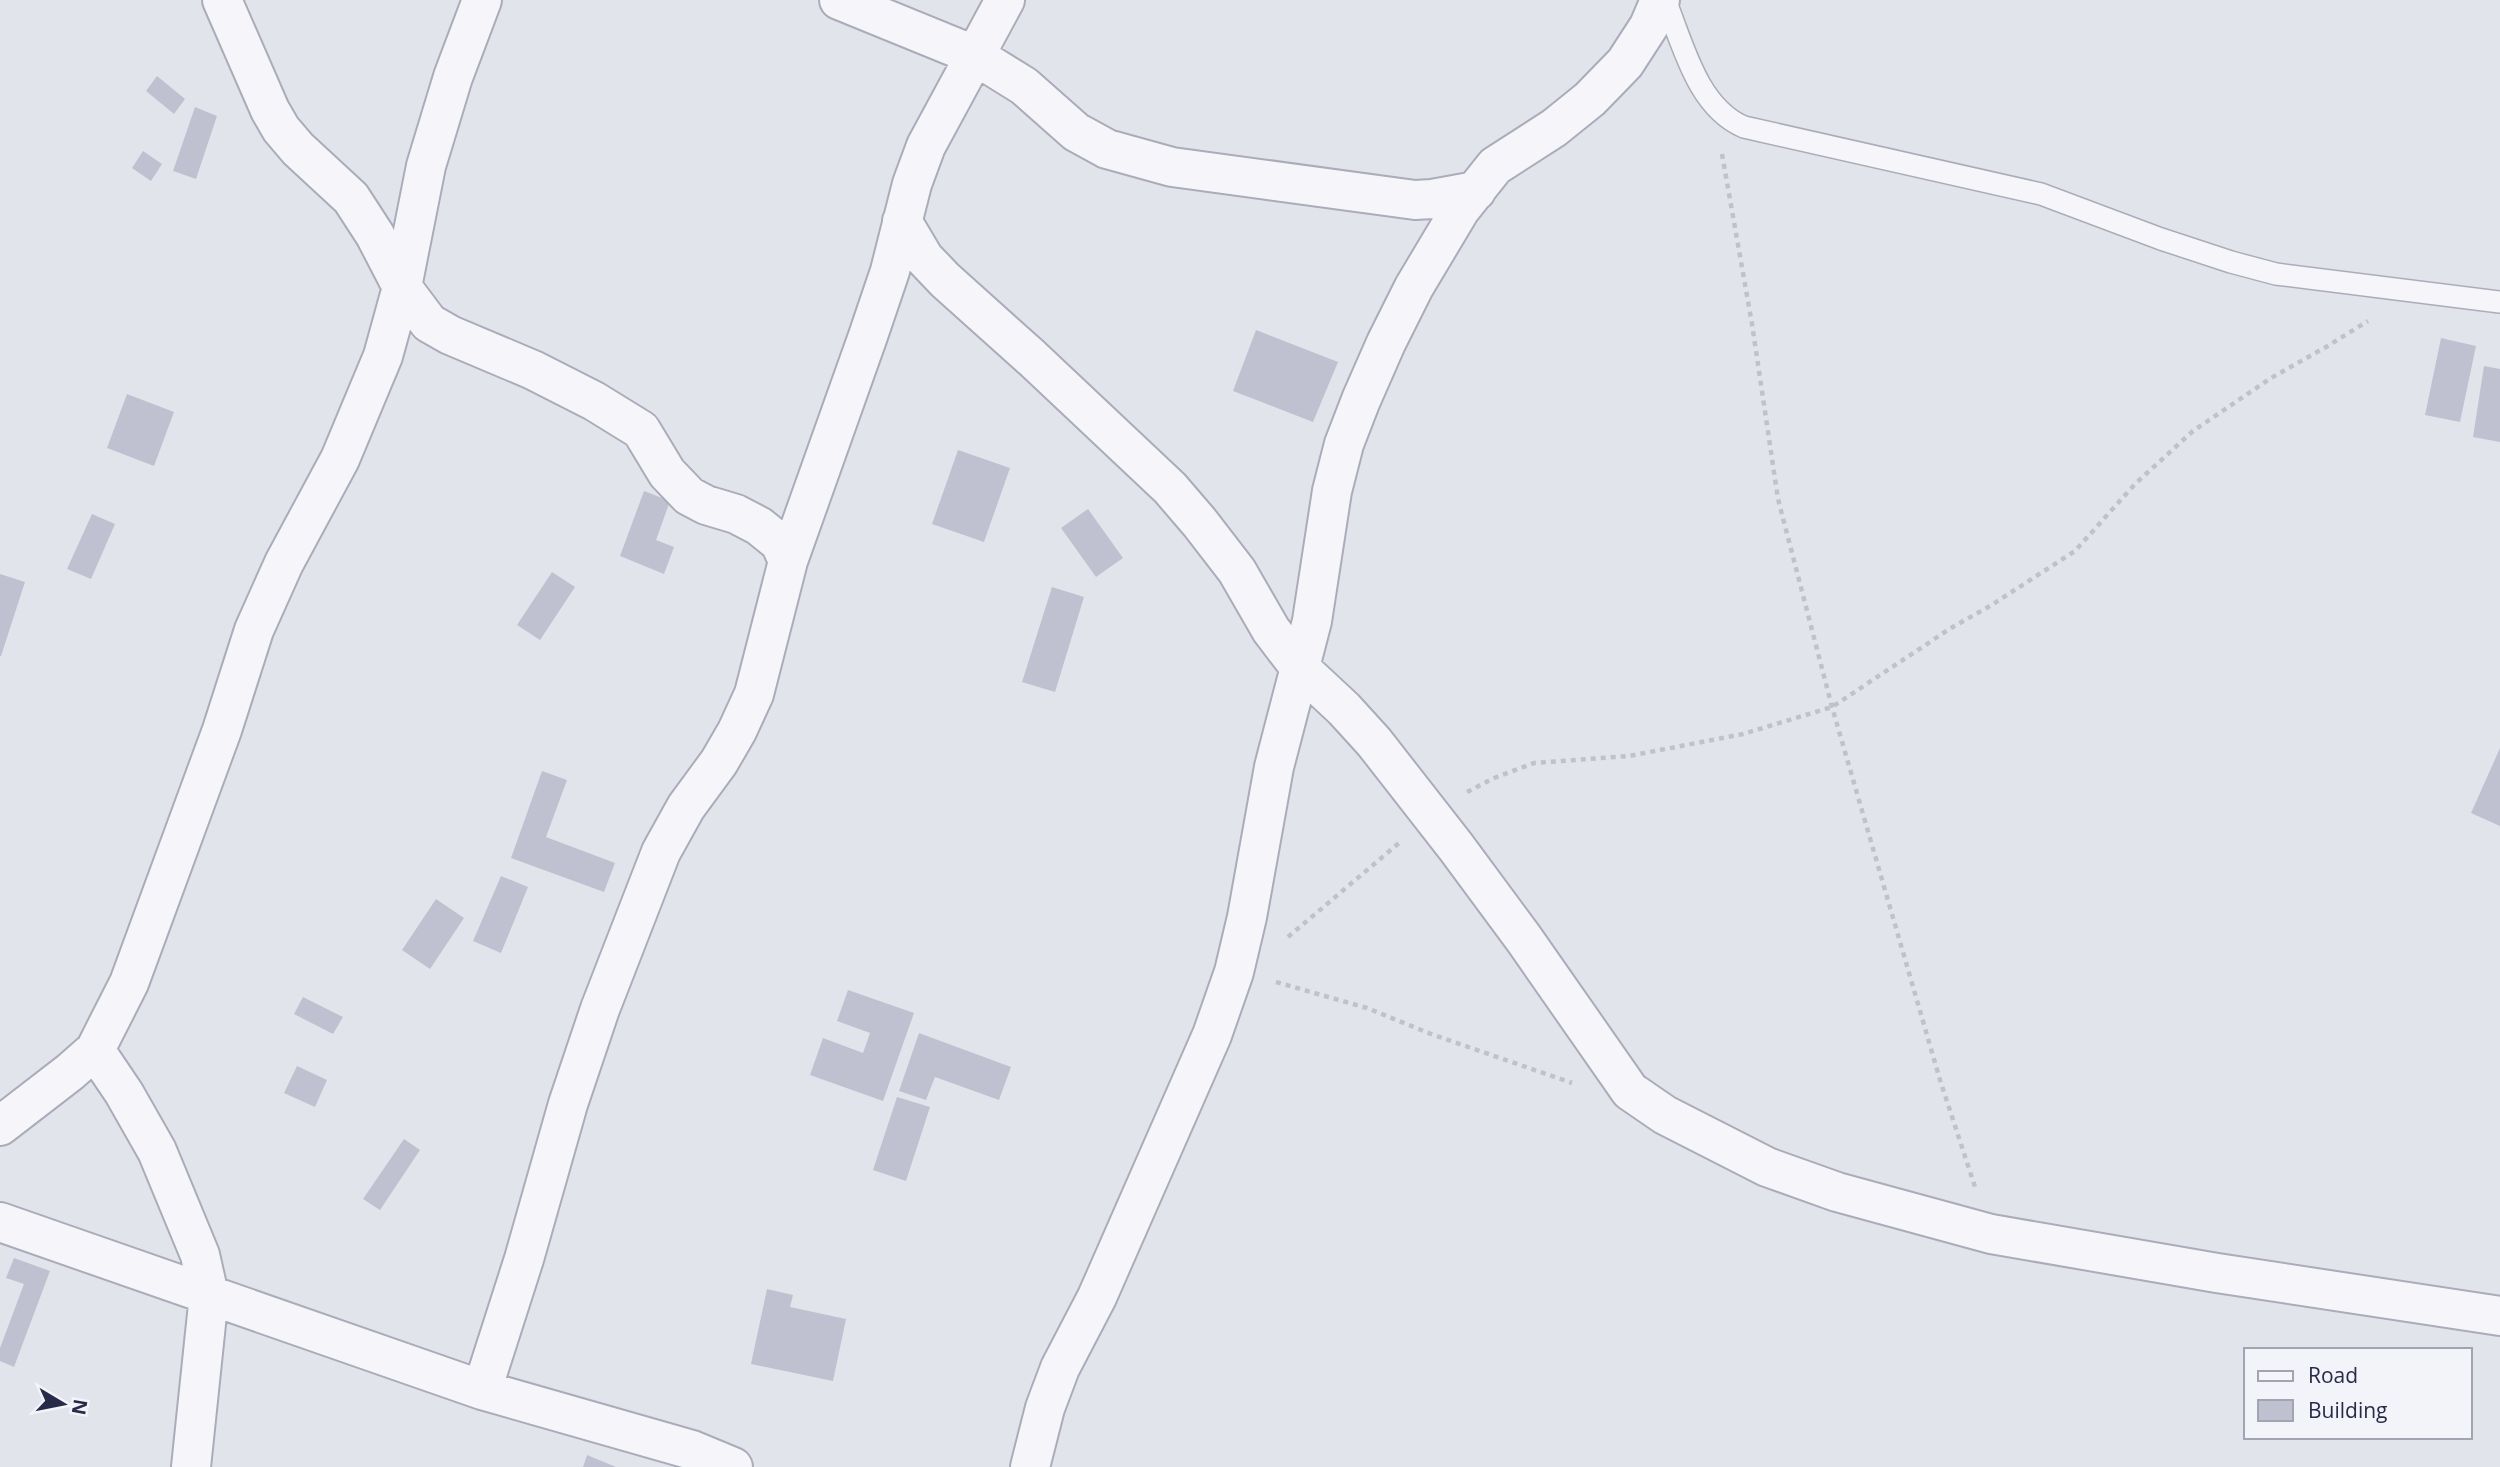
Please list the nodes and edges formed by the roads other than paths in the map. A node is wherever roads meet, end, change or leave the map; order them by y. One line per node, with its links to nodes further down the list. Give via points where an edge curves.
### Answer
1 (222, 0): 9 (street, via 281,129 351,198)
2 (482, 0): 9 (street, via 426,166)
3 (839, 0): 6 (street)
4 (1005, 0): 6 (street)
5 (1662, 0): 7 (street, via 1625,63 1599,90 1554,128 1495,166); 10 (lane, via 1707,97 1721,114 1744,127 2041,194 2161,239 2276,274)
6 (974, 55): 7 (street, via 1024,86 1076,132 1107,149 1148,161 1415,200); 8 (street, via 926,146)
7 (1476, 191): 12 (street, via 1414,287 1344,444)
8 (902, 221): 11 (street, via 864,349); 12 (street, via 924,258 945,280 1170,488 1231,562 1271,630)
9 (402, 287): 11 (street, via 429,323 533,370 641,430 667,472 690,496 759,526 780,543); 13 (street, via 383,356 355,428 254,630 129,983)
10 (2500, 302)
11 (788, 561): 18 (street, via 754,694 719,762 661,852 600,1009)
12 (1300, 668): 17 (street, via 1374,742 1431,815 1630,1091 1665,1115 1767,1167 1837,1192 1991,1234); 22 (street, via 1274,767 1247,916 1243,974 1097,1297 1060,1368)
13 (95, 1050): 14 (street); 16 (street, via 157,1151 200,1255)
14 (0, 1126)
15 (0, 1222): 16 (street)
16 (209, 1294): 18 (street); 20 (street)
17 (2500, 1316)
18 (482, 1390): 19 (street)
19 (691, 1459): 21 (street)
20 (191, 1467)
21 (733, 1467)
22 (1030, 1467)

